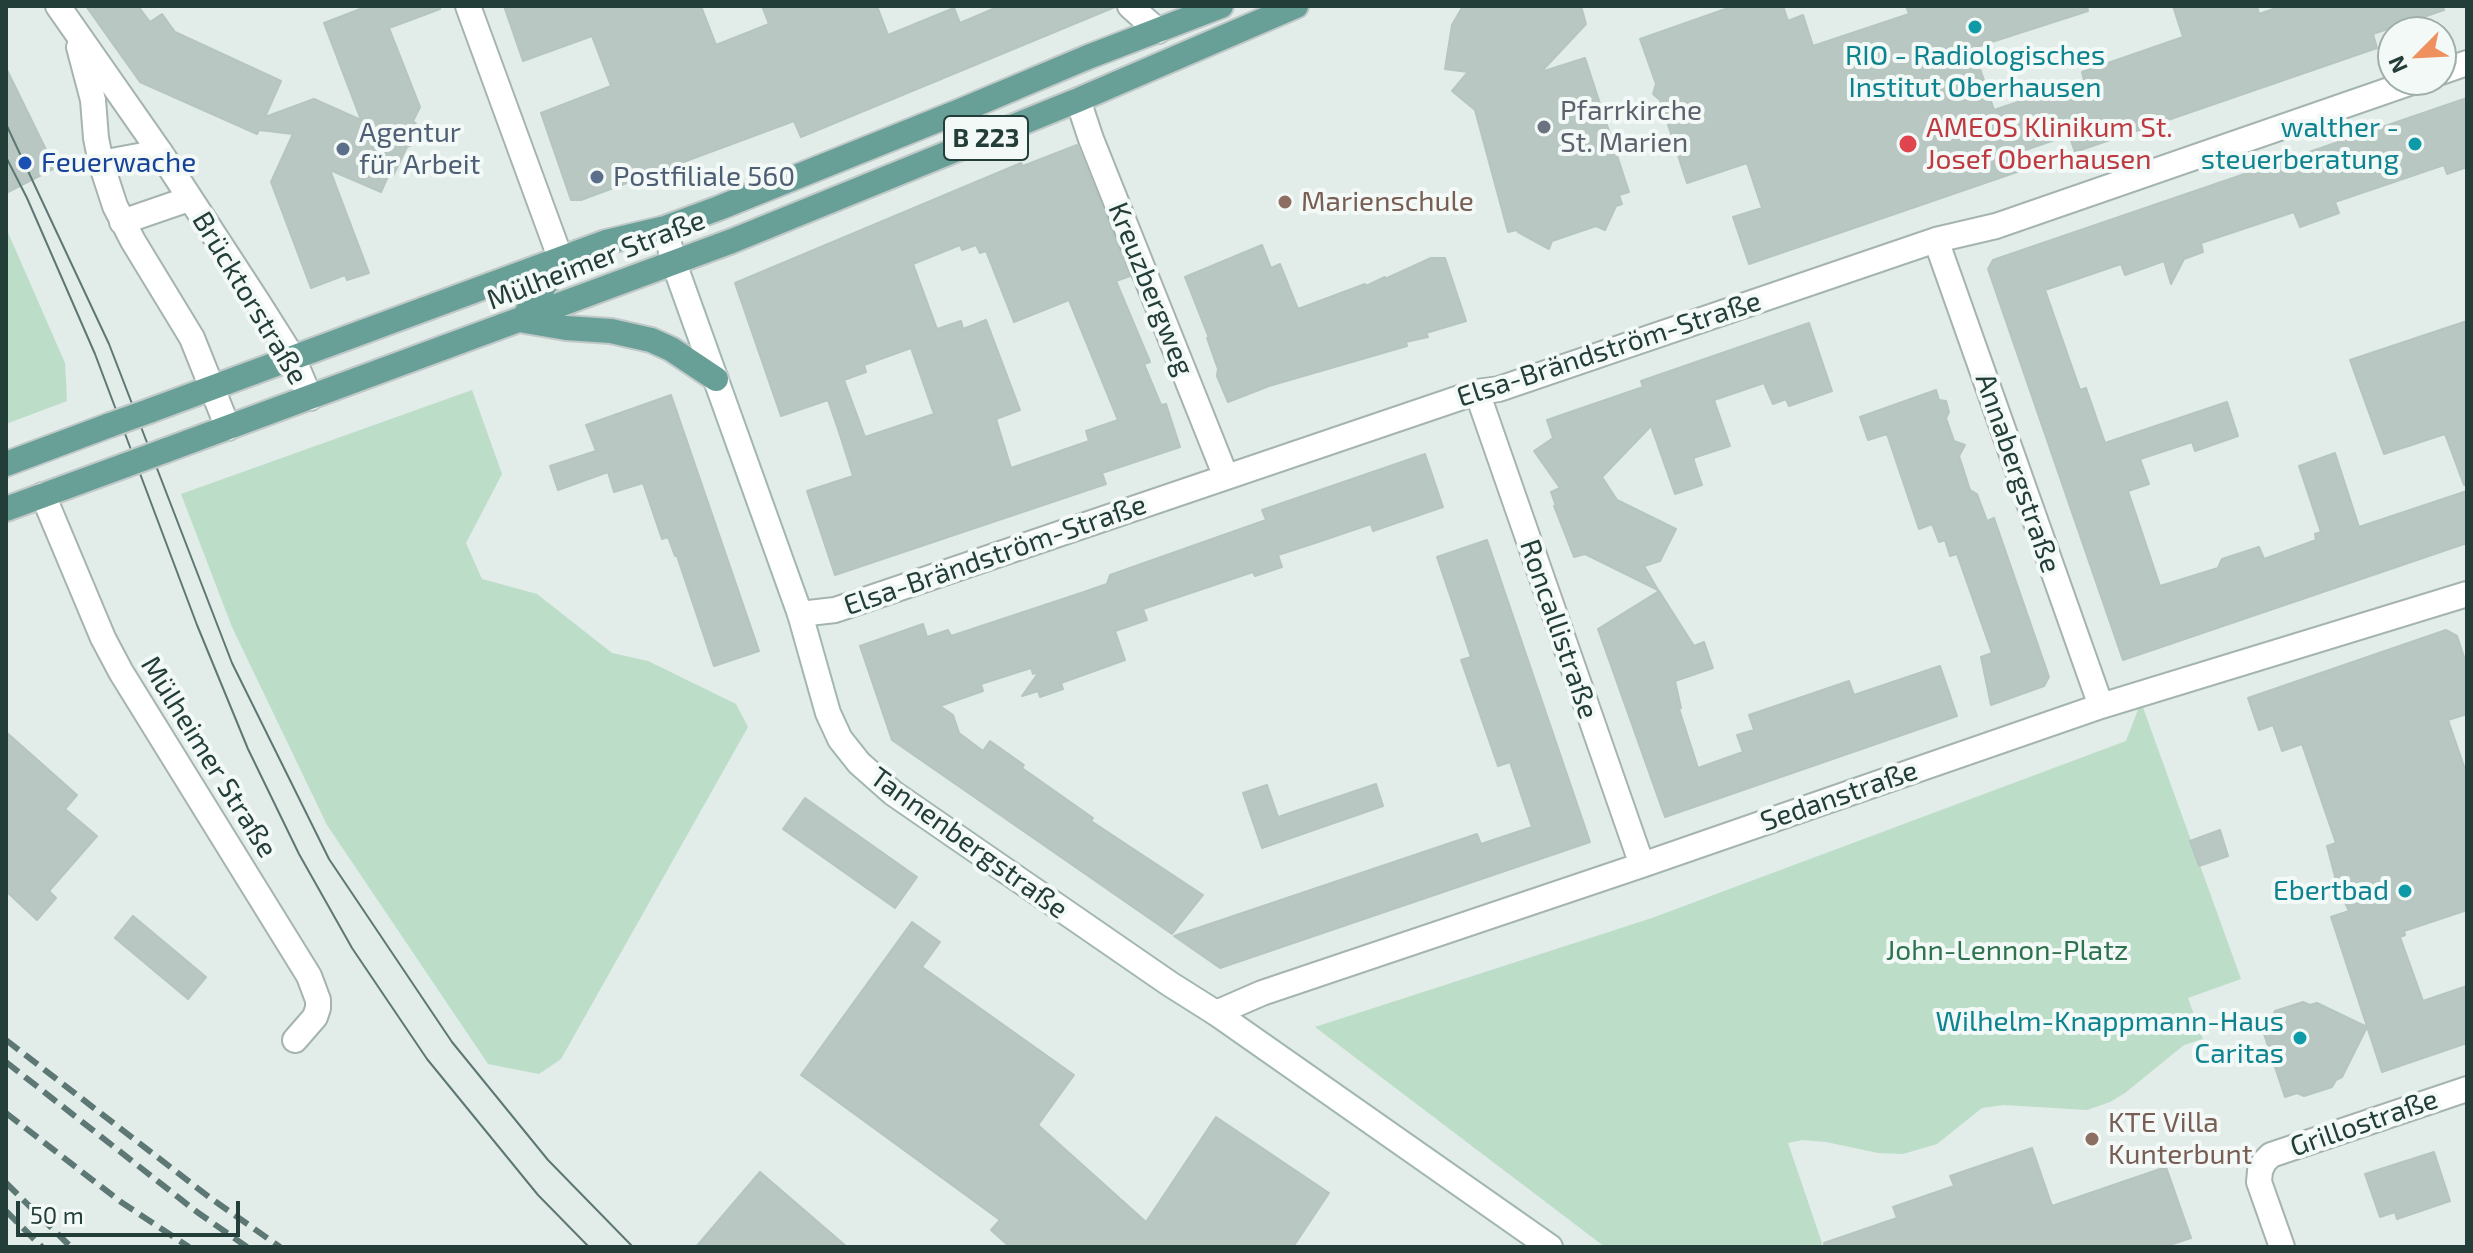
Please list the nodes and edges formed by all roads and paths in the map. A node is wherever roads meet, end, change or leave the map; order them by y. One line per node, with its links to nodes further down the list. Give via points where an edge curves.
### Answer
1 (58, 6): 7 (street, Brücktorstraße)
2 (468, 6): 16 (street)
3 (1130, 6): 6 (street)
4 (1221, 6): 6 (main road, Mülheimer Straße / B 223)
5 (1296, 6): 9 (main road, Mülheimer Straße / B 223)
6 (1158, 31): 14 (main road, Mülheimer Straße / B 223)
7 (76, 33): 10 (street, Brücktorstraße); 11 (street, Brücktorstraße, via 93,100)
8 (2377, 94): 15 (street, Elsa-Brändström-Straße, via 1996,226)
9 (1078, 100): 17 (main road, Mülheimer Straße / B 223); 26 (street, Kreuzbergweg)
10 (160, 152): 11 (street); 12 (street, Brücktorstraße)
11 (101, 163): 13 (street, Brücktorstraße)
12 (189, 199): 13 (street, Brücktorstraße); 19 (street, Brücktorstraße)
13 (122, 222): 21 (street, Brücktorstraße, via 192,338)
14 (665, 228): 16 (main road, Mülheimer Straße / B 223); 17 (street, Tannenbergstraße)
15 (1936, 240): 22 (street, Elsa-Brändström-Straße, via 1499,389); 31 (street, Annabergstraße)
16 (561, 260): 18 (main road); 19 (main road, Mülheimer Straße / B 223)
17 (674, 263): 18 (main road, Mülheimer Straße / B 223); 20 (street, Tannenbergstraße)
18 (522, 320): 20 (main road, via 651,340); 23 (main road, Mülheimer Straße / B 223)
19 (293, 358): 21 (main road, Mülheimer Straße / B 223); 23 (street, Brücktorstraße)
20 (716, 379): 30 (street, Tannenbergstraße)
21 (213, 387): 24 (street, Brücktorstraße); 25 (main road, Mülheimer Straße / B 223, bridge)
22 (1477, 392): 26 (street, Elsa-Brändström-Straße); 32 (street, Roncallistraße)
23 (310, 398): 24 (main road, Mülheimer Straße / B 223)
24 (228, 428): 27 (main road, Mülheimer Straße / B 223, bridge)
25 (6, 464)
26 (1226, 477): 30 (street, Elsa-Brändström-Straße, via 835,610)
27 (43, 495): 28 (main road, Mülheimer Straße / B 223); 34 (street, Mülheimer Straße, via 121,672 309,976 318,1008)
28 (6, 509)
29 (2467, 594): 31 (street, Sedanstraße)
30 (800, 614): 33 (street, Tannenbergstraße, via 828,713 859,763 893,793)
31 (2101, 706): 32 (street, Sedanstraße)
32 (1642, 865): 33 (street, Sedanstraße)
33 (1216, 1013): 36 (street, Tannenbergstraße)
34 (295, 1040)
35 (2467, 1089): 37 (street, Grillostraße, via 2282,1150 2264,1162 2259,1182)
36 (1550, 1247)
37 (2282, 1247)

